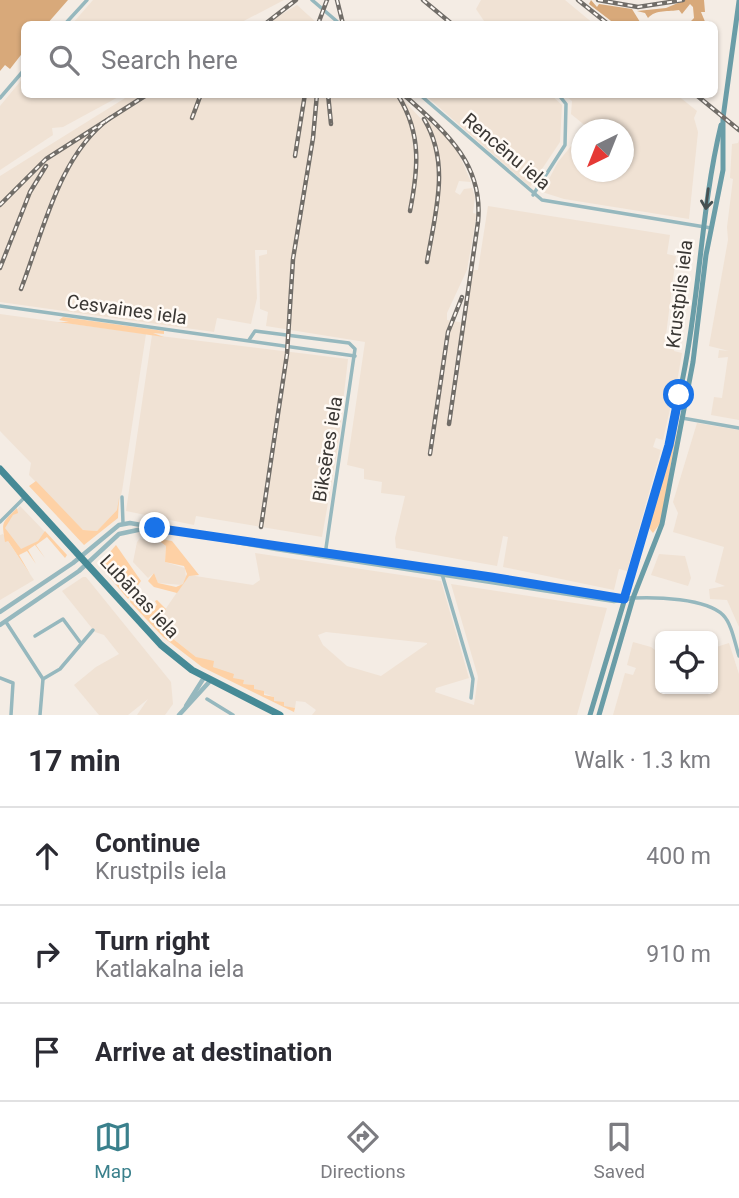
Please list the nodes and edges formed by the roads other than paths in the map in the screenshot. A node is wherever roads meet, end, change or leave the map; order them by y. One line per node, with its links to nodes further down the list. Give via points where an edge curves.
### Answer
1 (87, 0): 4 (street)
2 (312, 0): 5 (street)
3 (739, 1): 10 (main road, Krustpils iela)
4 (68, 21)
5 (336, 21)
6 (21, 74): 7 (street)
7 (0, 98)
8 (424, 98): 13 (street, Rencēnu iela)
9 (561, 98): 13 (street, via 566,104 565,145)
10 (723, 118): 11 (main road, Krustpils iela); 12 (main road, Krustpils iela)
11 (710, 170): 12 (main road, via 716,167); 14 (main road, Krustpils iela, one-way to 14)
12 (722, 175): 15 (main road, Krustpils iela)
13 (533, 195): 14 (street, Rencēnu iela, via 553,204)
14 (703, 228): 15 (street, Rencēnu iela); 29 (main road, Krustpils iela, via 684,374)
15 (710, 228): 24 (main road, Krustpils iela)
16 (0, 306): 19 (street, Cesvaines iela)
17 (272, 333): 18 (street, Cesvaines iela); 19 (street, Cesvaines iela, via 253,331); 20 (street)
18 (306, 337): 21 (street, Cesvaines iela); 22 (street)
19 (249, 340): 20 (street, Cesvaines iela)
20 (271, 344): 22 (street, Cesvaines iela)
21 (353, 346): 23 (street, Biksēres iela)
22 (305, 348): 23 (street, Cesvaines iela)
23 (355, 356): 34 (street, Biksēres iela)
24 (682, 418): 25 (street); 33 (main road, Krustpils iela)
25 (739, 428)
26 (0, 469): 27 (main road, Lubānas iela)
27 (26, 496): 30 (street); 35 (main road, Lubānas iela)
28 (122, 497): 31 (street)
29 (654, 498): 33 (main road, via 648,531 653,535); 40 (main road, Krustpils iela)
30 (0, 522)
31 (123, 523): 32 (street); 35 (street)
32 (147, 527): 34 (street); 36 (street, via 122,532)
33 (659, 532): 39 (main road, Krustpils iela)
34 (325, 554): 37 (street); 38 (street)
35 (82, 556): 36 (main road, Lubānas iela); 41 (street)
36 (87, 563): 42 (street); 49 (main road, Lubānas iela, via 161,645)
37 (442, 574): 38 (street); 51 (street, via 473,679)
38 (473, 576): 40 (street)
39 (633, 598): 40 (street); 47 (street, via 676,600 719,612); 59 (main road, Krustpils iela)
40 (624, 599): 58 (main road, Krustpils iela)
41 (0, 612)
42 (6, 622): 43 (street); 50 (street)
43 (0, 625)
44 (93, 630): 46 (street)
45 (35, 636): 46 (street, via 62,619)
46 (80, 642): 50 (street, via 60,669)
47 (739, 656)
48 (0, 678): 53 (street, via 13,683)
49 (208, 678): 55 (street); 57 (main road, Lubānas iela)
50 (43, 679): 54 (street)
51 (471, 698)
52 (207, 699): 56 (street)
53 (11, 715)
54 (40, 715)
55 (178, 715)
56 (233, 715)
57 (280, 715)
58 (590, 715)
59 (599, 715)

